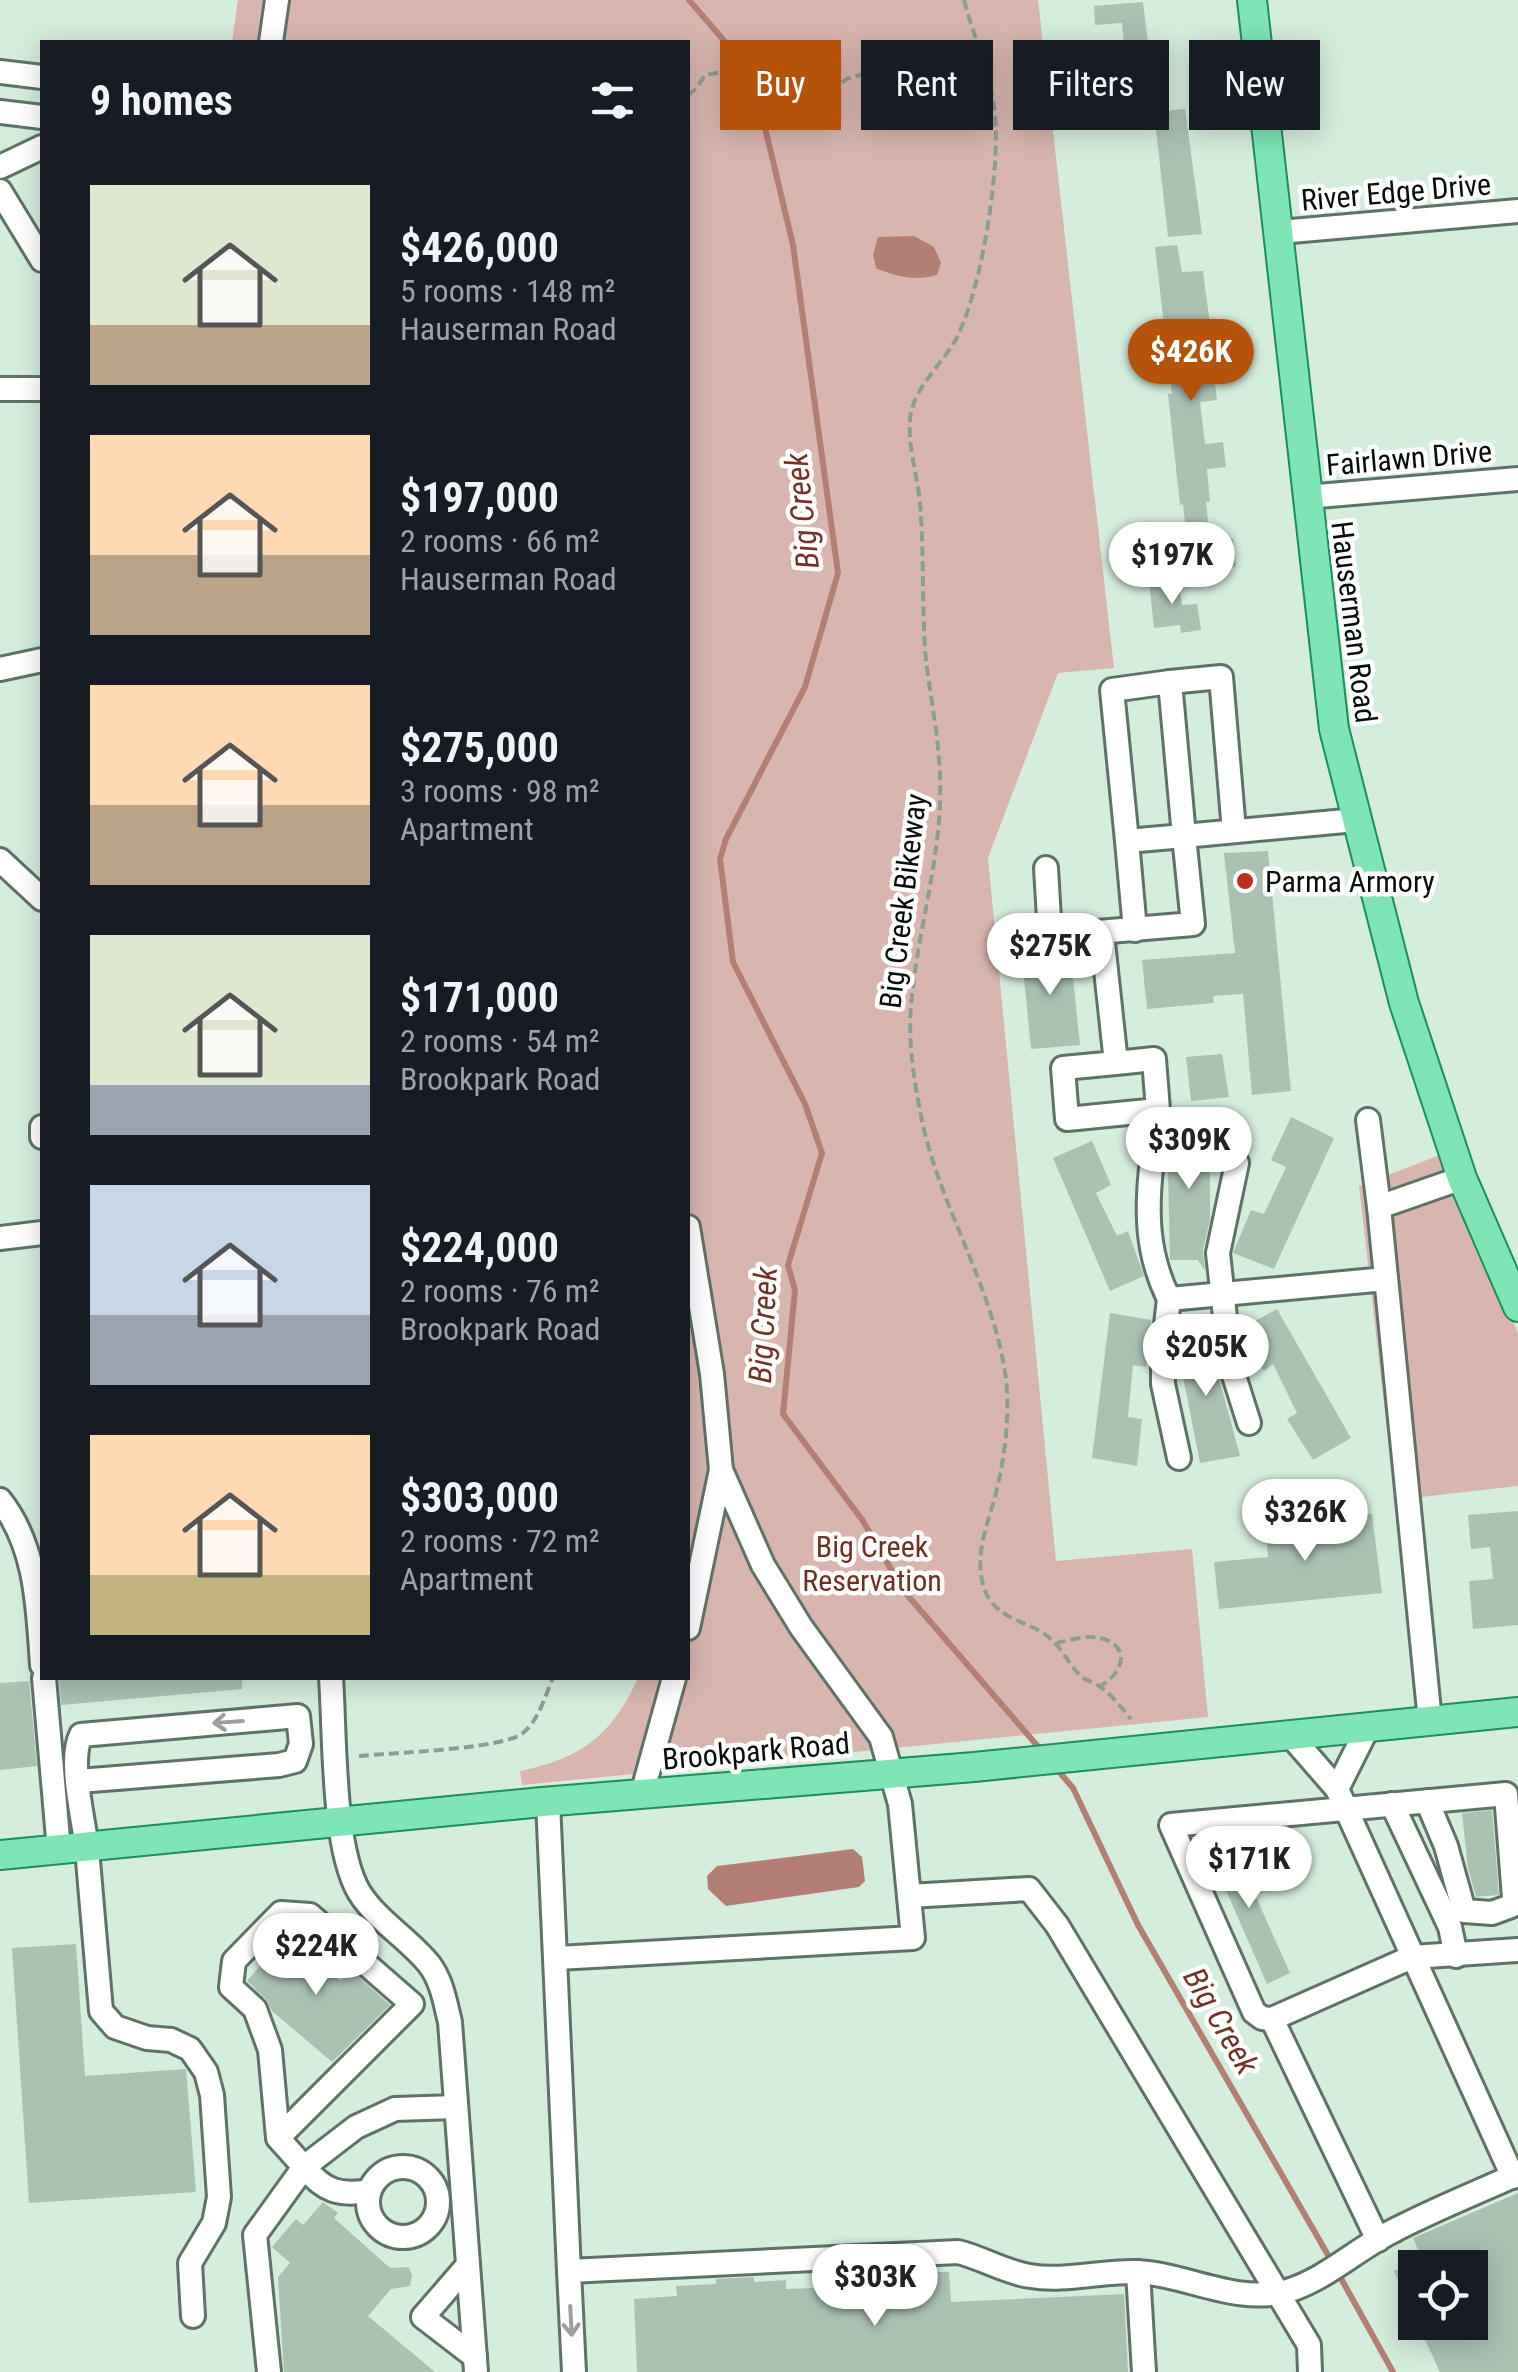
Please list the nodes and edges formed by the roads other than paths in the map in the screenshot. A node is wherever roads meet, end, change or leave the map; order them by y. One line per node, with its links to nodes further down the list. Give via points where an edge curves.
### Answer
1 (277, 0): 3 (street)
2 (1252, 0): 12 (main road, Hauserman Road)
3 (271, 40)
4 (0, 72): 5 (street)
5 (40, 76)
6 (0, 112): 7 (street)
7 (40, 116)
8 (40, 148): 9 (street)
9 (0, 168)
10 (0, 191): 13 (street)
11 (1518, 211): 12 (street, River Edge Drive)
12 (1280, 232): 17 (main road, Hauserman Road)
13 (40, 257)
14 (40, 388): 15 (street)
15 (0, 389)
16 (1518, 479): 17 (street, Fairlawn Drive)
17 (1306, 498): 21 (main road, Hauserman Road, via 1334,729)
18 (40, 660): 19 (street)
19 (0, 669)
20 (1170, 682): 22 (street, via 1221,677); 23 (street); 24 (street, via 1112,690)
21 (1356, 820): 22 (street); 34 (main road, Hauserman Road, via 1404,1002)
22 (1234, 831): 23 (street)
23 (1184, 836): 24 (street); 28 (street, via 1193,924)
24 (1128, 841): 28 (street)
25 (0, 860): 27 (street)
26 (1046, 868): 29 (street, via 1050,936)
27 (40, 897)
28 (1135, 930): 29 (street)
29 (1102, 933): 30 (street)
30 (1116, 1063): 30 (street, via 1154,1058 1158,1110 1068,1119 1064,1068)
31 (1368, 1120): 35 (street)
32 (1152, 1160): 41 (street, via 1147,1226)
33 (1237, 1162): 40 (street, via 1219,1242)
34 (1462, 1178): 35 (street); 42 (main road, Hauserman Road)
35 (1379, 1207): 39 (street)
36 (40, 1233): 37 (street)
37 (0, 1238)
38 (690, 1239): 45 (street)
39 (1386, 1279): 40 (street); 55 (street)
40 (1221, 1294): 41 (street); 43 (street, via 1230,1362)
41 (1169, 1299): 44 (street, via 1163,1384)
42 (1518, 1308)
43 (1249, 1423)
44 (1178, 1458)
45 (722, 1470): 48 (street); 58 (street, via 763,1565 881,1737)
46 (0, 1500): 47 (street, via 16,1520)
47 (40, 1600)
48 (690, 1619)
49 (44, 1680): 67 (street)
50 (331, 1680): 53 (street)
51 (673, 1680): 60 (street)
52 (1518, 1712): 55 (main road, Brookpark Road)
53 (334, 1714): 54 (street); 66 (street)
54 (298, 1716): 59 (street, via 295,1761); 59 (street, one-way to 59, via 81,1735)
55 (1430, 1720): 56 (main road, Brookpark Road)
56 (1368, 1727): 57 (main road, Brookpark Road); 62 (street)
57 (1290, 1735): 58 (main road, Brookpark Road); 62 (street)
58 (891, 1772): 60 (main road, Brookpark Road); 70 (street)
59 (79, 1780): 67 (street)
60 (642, 1794): 64 (main road, Brookpark Road)
61 (1510, 1794): 63 (street); 63 (street, via 1514,1898 1492,1913 1464,1911); 68 (street)
62 (1340, 1798): 65 (street); 76 (street); 79 (street, via 1171,1825 1254,2012)
63 (1427, 1801): 65 (street)
64 (548, 1802): 66 (main road, Brookpark Road); 75 (street)
65 (1392, 1804): 72 (street)
66 (341, 1823): 67 (main road, Brookpark Road); 77 (street, via 359,1892)
67 (72, 1848): 69 (main road, Brookpark Road); 92 (street, via 101,2011 115,2027 190,2049 212,2094 219,2197 214,2223 190,2263)
68 (1518, 1852)
69 (0, 1855)
70 (909, 1896): 75 (street, via 913,1938); 91 (street, via 1030,1889)
71 (1518, 1917): 72 (street)
72 (1450, 1927): 74 (street)
73 (1518, 1950): 74 (street)
74 (1456, 1956): 76 (street)
75 (558, 1958): 89 (street)
76 (1412, 1958): 79 (street); 85 (street)
77 (440, 1983): 78 (street); 80 (street)
78 (412, 2004): 81 (street); 81 (street, via 310,1915 281,1913 234,1962 230,1986 255,2010 270,2050)
79 (1272, 2020): 87 (street)
80 (456, 2107): 82 (street); 83 (street, via 395,2110 356,2127)
81 (278, 2138): 83 (street)
82 (458, 2144): 84 (street); 88 (street)
83 (304, 2167): 86 (street, via 330,2191); 94 (street, via 256,2235)
84 (424, 2174): 86 (street, via 392,2168); 86 (street, via 438,2205 418,2234 382,2230 370,2213)
85 (1512, 2181): 87 (street)
86 (369, 2192)
87 (1375, 2243): 91 (street)
88 (468, 2266): 93 (street); 93 (street, via 423,2317)
89 (569, 2271): 90 (street, via 958,2252 1034,2277); 95 (street, one-way to 95)
90 (1138, 2272): 91 (street, via 1232,2292); 96 (street)
91 (1275, 2292): 97 (street, via 1309,2345)
92 (193, 2316)
93 (476, 2365)
94 (269, 2372)
95 (574, 2372)
96 (1144, 2372)
97 (1310, 2372)

